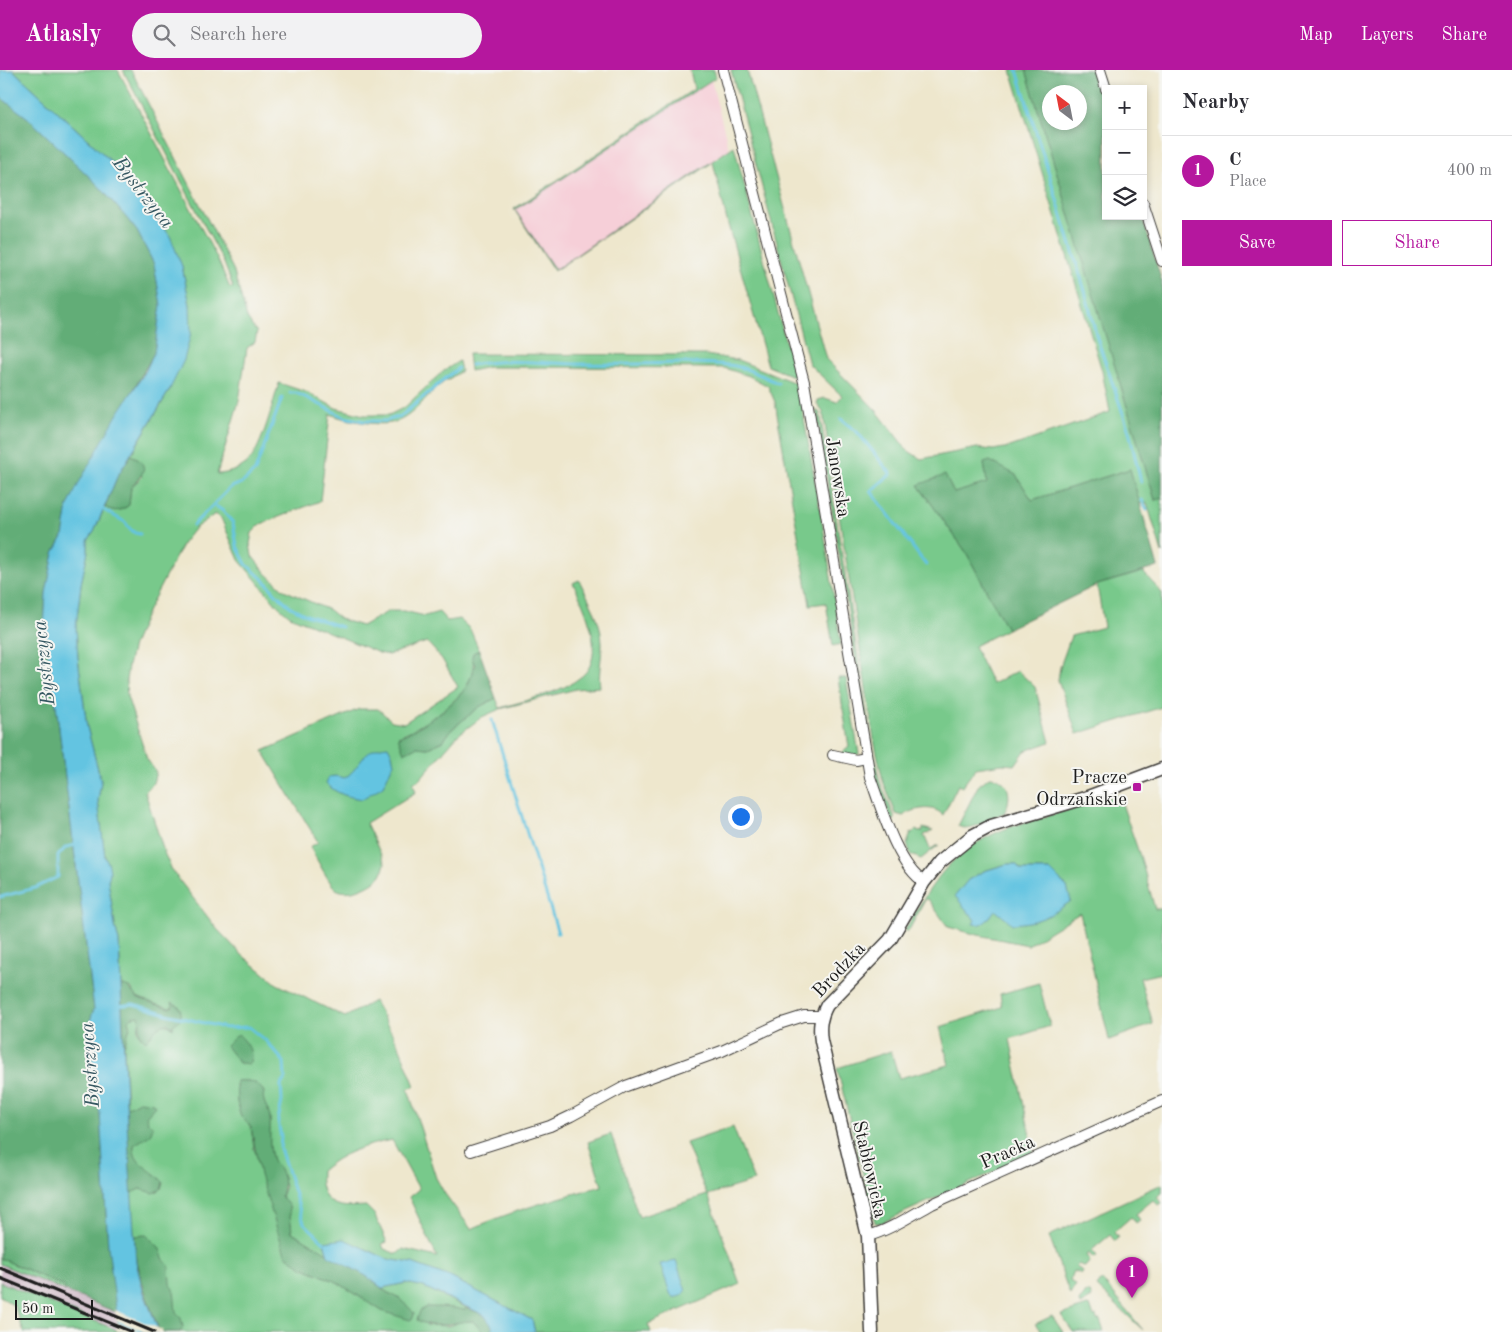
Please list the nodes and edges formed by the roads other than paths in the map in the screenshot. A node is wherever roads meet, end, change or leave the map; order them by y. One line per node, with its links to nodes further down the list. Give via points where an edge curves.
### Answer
1 (722, 70): 7 (street, Janowska, via 812,419)
2 (1100, 70): 3 (street)
3 (1105, 85)
4 (1147, 215): 5 (street)
5 (1162, 261)
6 (833, 755): 7 (street, via 856,760)
7 (866, 758): 9 (street, Janowska, via 880,805 903,859)
8 (1162, 769): 9 (street, Brodzka, via 1085,798 991,826 956,848)
9 (924, 882): 10 (street, Brodzka, via 890,940 827,1005)
10 (821, 1016): 12 (street, Brodzka, via 804,1016 782,1023 722,1051 626,1086 550,1126); 13 (street, Stabłowicka, via 821,1041)
11 (1162, 1101): 13 (street, Pracka, via 932,1204 883,1232)
12 (471, 1151)
13 (868, 1236): 14 (street, Stabłowicka)
14 (872, 1332)

